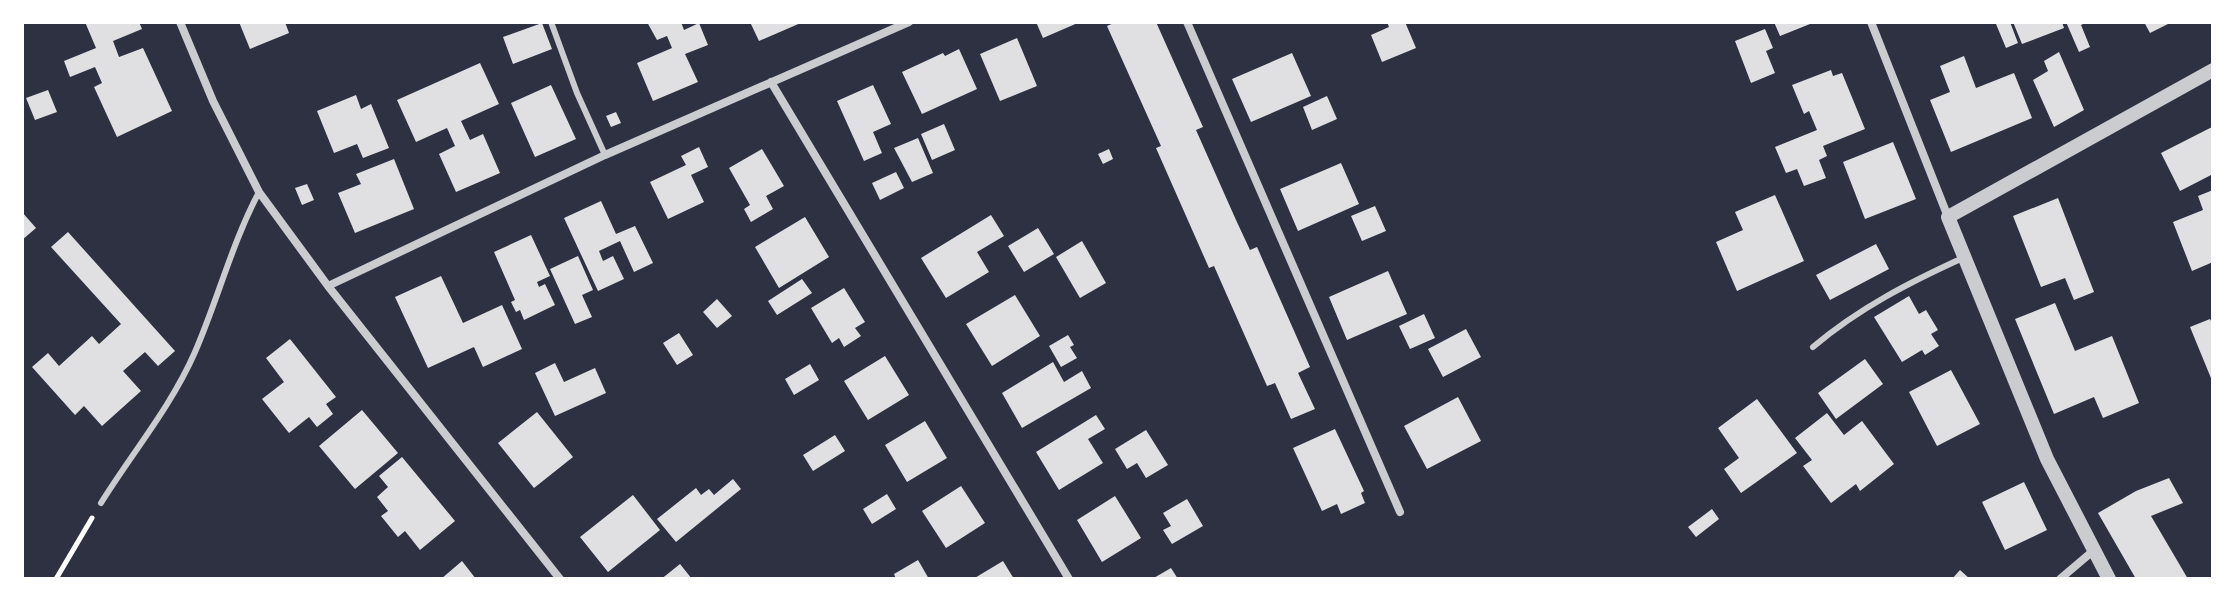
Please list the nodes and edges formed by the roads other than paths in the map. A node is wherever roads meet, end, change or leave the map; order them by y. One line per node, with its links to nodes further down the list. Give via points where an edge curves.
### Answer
1 (180, 22): 9 (street)
2 (551, 22): 8 (lane)
3 (909, 22): 7 (street)
4 (1187, 22): 15 (street)
5 (1871, 22): 10 (street)
6 (2213, 70): 10 (street)
7 (771, 82): 8 (street); 18 (street)
8 (605, 155): 12 (street)
9 (259, 192): 12 (street); 14 (lane, via 194,354)
10 (1948, 217): 11 (street)
11 (1965, 257): 13 (lane, via 1905,284 1845,320); 16 (street, via 2047,459)
12 (328, 286): 17 (street)
13 (1813, 347)
14 (101, 503)
15 (1400, 512)
16 (2093, 551): 19 (street); 20 (street)
17 (560, 579)
18 (1069, 579)
19 (2060, 579)
20 (2109, 579)

